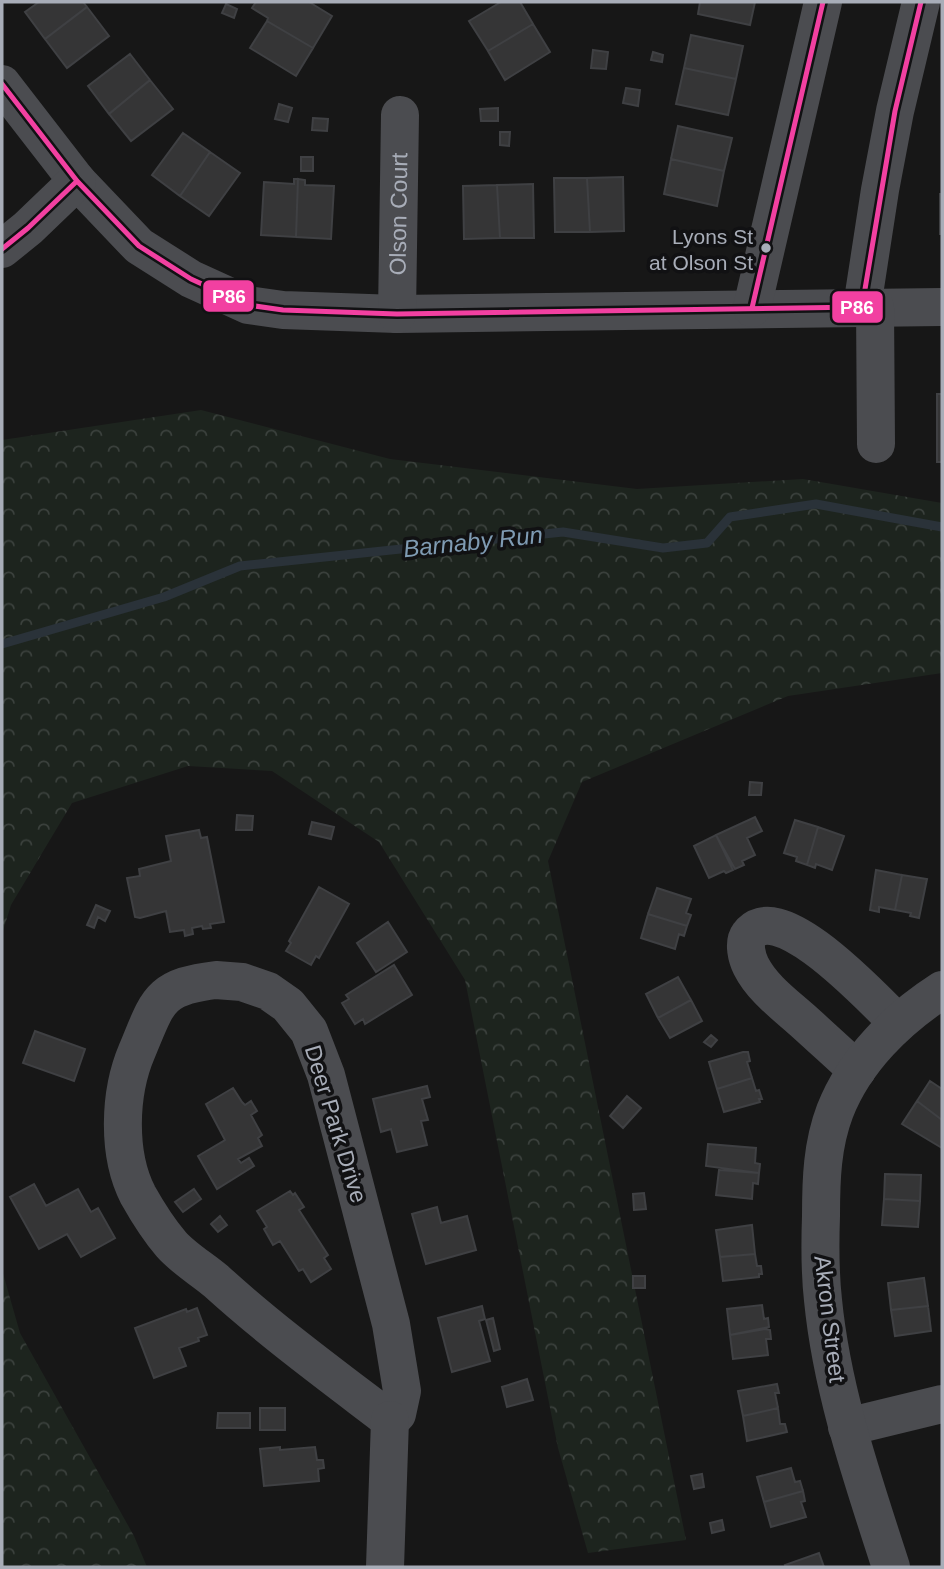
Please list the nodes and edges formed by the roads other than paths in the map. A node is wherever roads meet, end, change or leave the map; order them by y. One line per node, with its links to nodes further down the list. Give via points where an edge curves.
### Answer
1 (823, 2): 9 (street)
2 (922, 2): 7 (street, via 880,190)
3 (2, 84): 5 (street)
4 (400, 115): 10 (street, Olson Court)
5 (77, 181): 6 (street); 10 (street, via 139,246 191,279 248,305)
6 (2, 249)
7 (869, 307): 8 (street); 9 (street); 11 (street)
8 (942, 307)
9 (752, 308): 10 (street)
10 (397, 314)
11 (876, 444)
12 (942, 990): 13 (street, Akron Street)
13 (898, 1023): 14 (street, Akron Street); 14 (street, via 831,959 796,934 769,925 750,932 747,954 756,975)
14 (857, 1070): 17 (street, Akron Street, via 831,1123 821,1191 823,1300)
15 (942, 1404): 17 (street)
16 (390, 1420): 16 (street, Deer Park Drive, via 397,1414 402,1391 391,1324 326,1075 309,1031 288,1005 268,991 242,982 202,981 171,991 159,1001 126,1083 128,1166 138,1195 172,1245 264,1324); 18 (street, Deer Park Drive)
17 (847, 1427): 19 (street, Akron Street)
18 (385, 1567)
19 (891, 1567)

